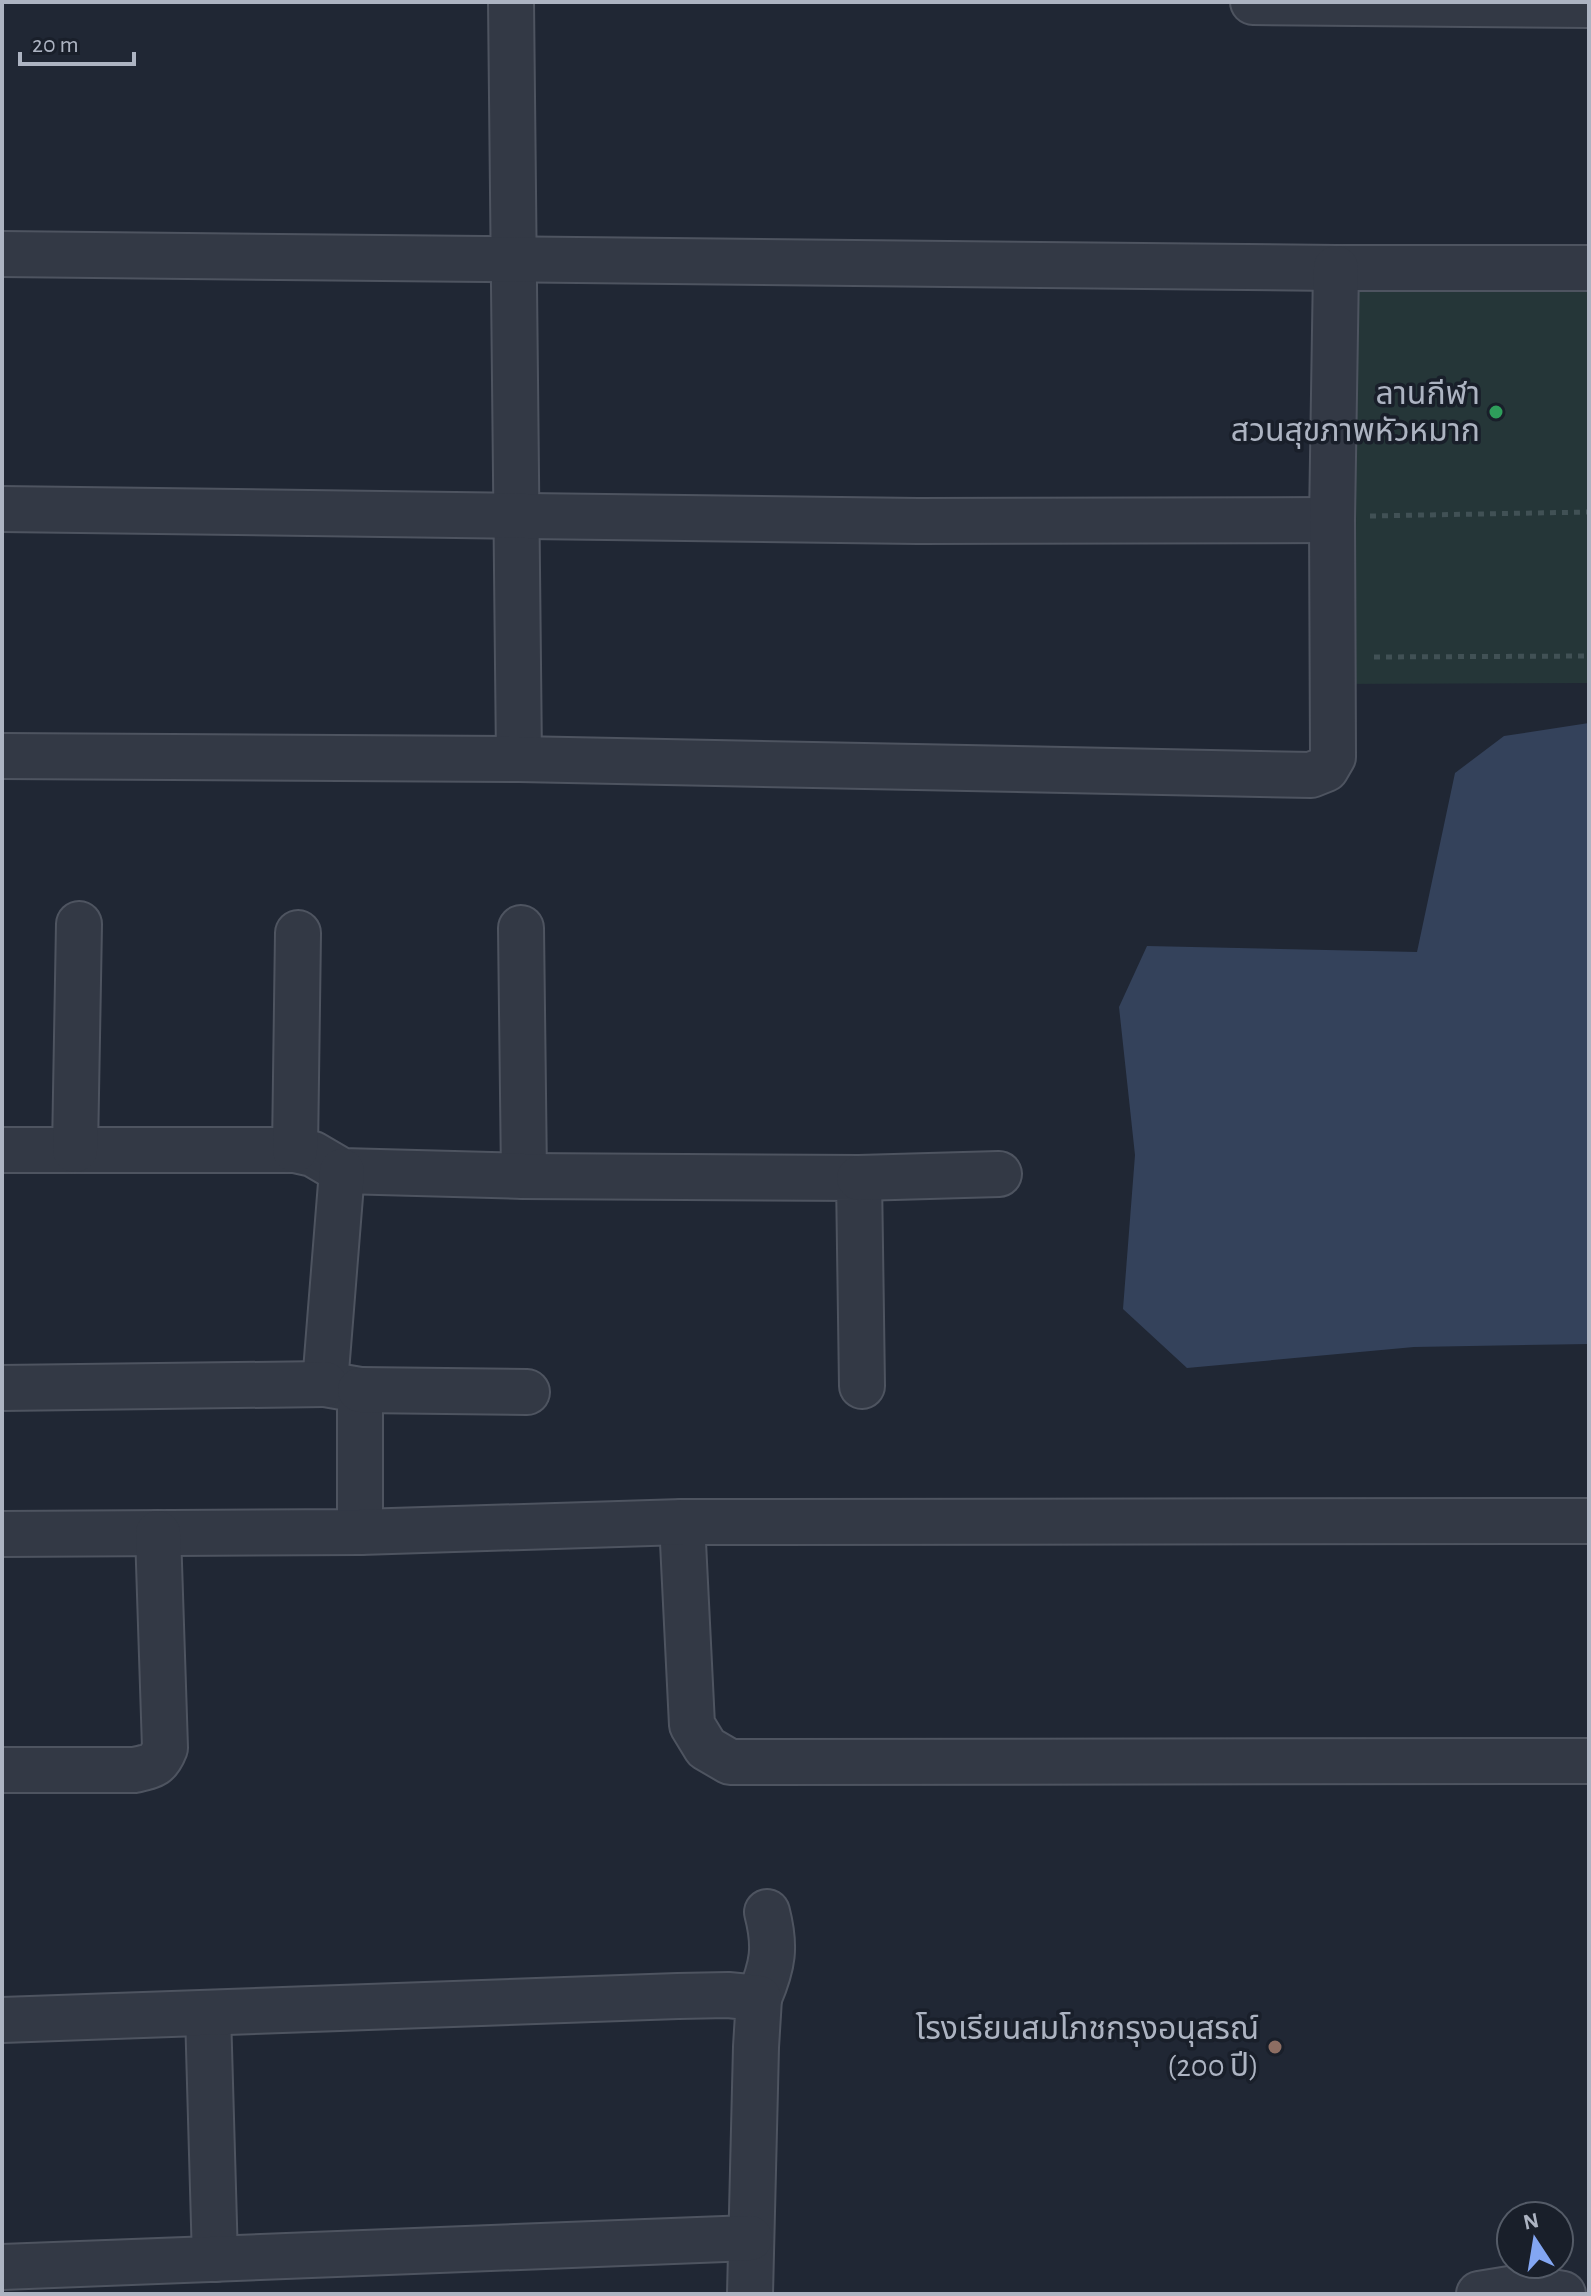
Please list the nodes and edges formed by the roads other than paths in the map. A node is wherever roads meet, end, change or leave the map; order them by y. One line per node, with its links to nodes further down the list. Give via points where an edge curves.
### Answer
1 (511, 2): 5 (street)
2 (1253, 2): 3 (street)
3 (1589, 5)
4 (2, 254): 5 (street)
5 (513, 258): 6 (street); 9 (street)
6 (1336, 268): 7 (street); 10 (street)
7 (1589, 268)
8 (2, 509): 9 (street)
9 (517, 515): 10 (street, via 918,521); 12 (street)
10 (1346, 518): 12 (street, via 1333,757 1326,769 1311,775)
11 (2, 756): 12 (street)
12 (519, 759)
13 (79, 924): 17 (street)
14 (521, 928): 21 (street)
15 (298, 933): 18 (street)
16 (2, 1150): 17 (street)
17 (75, 1150): 18 (street)
18 (295, 1150): 19 (street)
19 (342, 1171): 21 (street); 24 (street)
20 (999, 1174): 22 (street)
21 (524, 1176): 22 (street)
22 (859, 1178): 23 (street)
23 (862, 1386)
24 (342, 1387): 25 (street); 26 (street); 29 (street)
25 (2, 1388)
26 (527, 1392)
27 (1589, 1521): 28 (street)
28 (682, 1522): 29 (street); 32 (street, via 692,1725 706,1748 730,1762)
29 (360, 1532): 30 (street)
30 (158, 1533): 31 (street); 33 (street, via 165,1748 159,1761 134,1770)
31 (2, 1534)
32 (1589, 1761)
33 (2, 1770)
34 (767, 1912): 35 (street, via 774,1949)
35 (759, 1998): 36 (street, via 678,1996); 38 (street)
36 (208, 2013): 37 (street); 39 (street)
37 (2, 2020)
38 (750, 2238): 39 (street); 41 (street)
39 (215, 2259): 40 (street)
40 (2, 2267)
41 (750, 2294)
42 (1479, 2294): 43 (street, via 1522,2287)
43 (1563, 2294)

